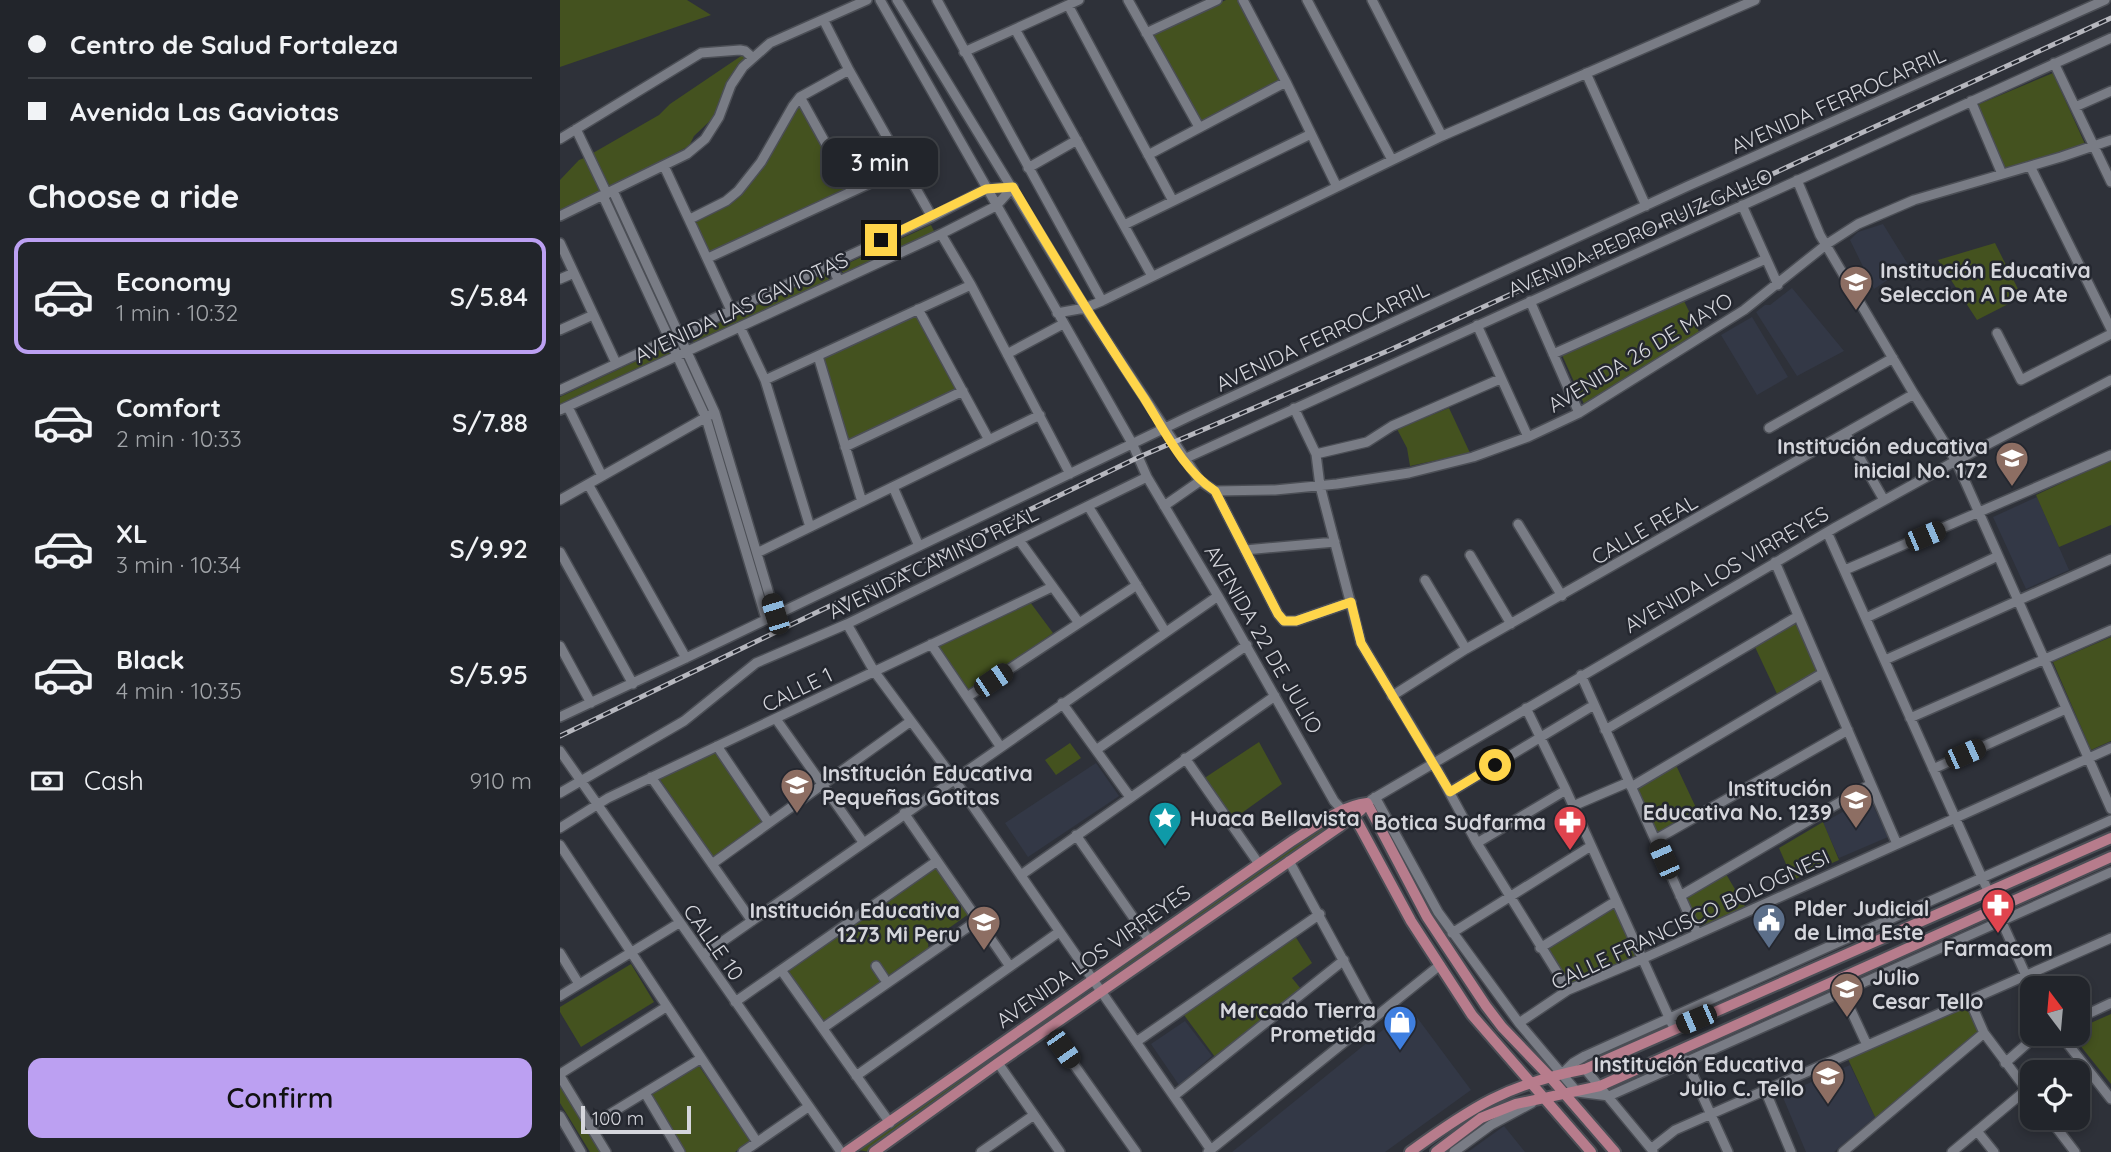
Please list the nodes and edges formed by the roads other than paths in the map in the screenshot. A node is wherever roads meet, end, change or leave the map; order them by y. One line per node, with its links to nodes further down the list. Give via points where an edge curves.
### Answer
1 (867, 0): 14 (street)
2 (880, 0): 47 (street, AVENIDA 22 DE JULIO)
3 (897, 0): 45 (street)
4 (1079, 0): 13 (street)
5 (1128, 0): 16 (street)
6 (1217, 0): 16 (street)
7 (1243, 0): 23 (street)
8 (1307, 0): 37 (street)
9 (1372, 0): 31 (street)
10 (1755, 0): 22 (street)
11 (2105, 0): 53 (street, AVENIDA FERROCARRIL)
12 (940, 1): 18 (street)
13 (1068, 5): 15 (street); 36 (street)
14 (824, 21): 19 (street, via 770,43); 21 (street)
15 (1015, 29): 18 (street); 33 (street)
16 (1146, 33): 28 (street)
17 (2111, 38): 20 (street, AVENIDA PEDRO RUIZ GALLO)
18 (964, 52): 41 (street)
19 (753, 58): 29 (street, via 740,50 701,52); 38 (street, via 732,85 705,139)
20 (2054, 63): 26 (street, AVENIDA PEDRO RUIZ GALLO); 27 (street)
21 (849, 70): 25 (street); 40 (street)
22 (1586, 73): 31 (street); 53 (street)
23 (1286, 82): 28 (street); 30 (street)
24 (2111, 91): 27 (street)
25 (800, 97): 48 (street); 56 (street, via 752,176 726,201)
26 (1970, 101): 42 (street); 43 (street, AVENIDA PEDRO RUIZ GALLO)
27 (2075, 107): 35 (street)
28 (1199, 127): 36 (street)
29 (576, 129): 32 (street); 49 (street)
30 (1311, 134): 46 (street); 50 (street)
31 (1442, 136): 37 (street)
32 (560, 139)
33 (1077, 140): 41 (street); 57 (street)
34 (2111, 140): 35 (street, AVENIDA 26 DE MAYO)
35 (2093, 147): 39 (street, AVENIDA 26 DE MAYO); 44 (street)
36 (1148, 155): 50 (street)
37 (1392, 160): 46 (street)
38 (664, 166): 49 (street); 56 (street)
39 (2030, 166): 42 (street, AVENIDA 26 DE MAYO); 81 (street)
40 (903, 168): 48 (street); 55 (street)
41 (1028, 168): 70 (street)
42 (2002, 174): 60 (street, AVENIDA 26 DE MAYO, via 1883,211)
43 (1797, 180): 52 (street, AVENIDA PEDRO RUIZ GALLO); 60 (street)
44 (2111, 182)
45 (1013, 187): 47 (street, AVENIDA LAS GAVIOTAS); 51 (street, AVENIDA LAS GAVIOTAS); 72 (street)
46 (1337, 187): 65 (street)
47 (986, 189): 51 (street, AVENIDA 22 DE JULIO); 55 (street, AVENIDA LAS GAVIOTAS)
48 (852, 191): 61 (street)
49 (608, 194): 54 (street); 83 (street); 84 (street)
50 (1173, 201): 57 (street)
51 (996, 205): 58 (street, AVENIDA LAS GAVIOTAS); 75 (street, AVENIDA 22 DE JULIO)
52 (1742, 205): 62 (street); 71 (street, AVENIDA PEDRO RUIZ GALLO)
53 (1646, 206): 104 (street, AVENIDA FERROCARRIL)
54 (560, 216)
55 (932, 217): 63 (street, AVENIDA LAS GAVIOTAS)
56 (690, 219): 61 (street)
57 (1124, 225): 65 (street)
58 (941, 234): 67 (street, AVENIDA LAS GAVIOTAS); 68 (street)
59 (560, 243): 64 (street)
60 (1827, 244): 69 (street, AVENIDA 26 DE MAYO); 90 (street)
61 (708, 258): 74 (street)
62 (1766, 259): 69 (street); 87 (street)
63 (830, 263): 67 (street); 74 (street, AVENIDA LAS GAVIOTAS)
64 (574, 272): 66 (street); 76 (street)
65 (1152, 276): 70 (street)
66 (560, 279)
67 (839, 281): 79 (street, AVENIDA LAS GAVIOTAS)
68 (971, 285): 73 (street); 86 (street)
69 (1778, 285): 101 (street, AVENIDA 26 DE MAYO)
70 (1102, 301): 72 (street)
71 (1530, 301): 78 (street, AVENIDA PEDRO RUIZ GALLO); 87 (street)
72 (1085, 308): 75 (street); 104 (street)
73 (918, 309): 89 (street); 96 (street)
74 (731, 310): 83 (street, AVENIDA LAS GAVIOTAS)
75 (1057, 313): 77 (street, AVENIDA 22 DE JULIO)
76 (593, 315): 80 (street); 91 (street)
77 (1063, 324): 86 (street); 109 (street, AVENIDA 22 DE JULIO)
78 (1477, 325): 92 (street); 99 (street, AVENIDA PEDRO RUIZ GALLO)
79 (740, 327): 85 (street, AVENIDA LAS GAVIOTAS); 93 (street)
80 (560, 330)
81 (2111, 332): 82 (street, via 2021,380)
82 (1997, 333)
83 (679, 334): 84 (street, AVENIDA LAS GAVIOTAS); 85 (street)
84 (670, 339): 88 (street); 91 (street, AVENIDA LAS GAVIOTAS)
85 (687, 351): 88 (street, AVENIDA LAS GAVIOTAS); 100 (street)
86 (1007, 354): 102 (street)
87 (1553, 354): 101 (street)
88 (678, 356): 98 (street, AVENIDA LAS GAVIOTAS); 103 (street)
89 (818, 356): 93 (street); 110 (street)
90 (1893, 358): 97 (street); 105 (street)
91 (616, 363): 95 (street, AVENIDA LAS GAVIOTAS)
92 (1500, 379): 107 (street); 111 (street, via 1392,426 1367,442)
93 (765, 380): 130 (street)
94 (2111, 380): 114 (street, AVENIDA LOS VIRREYES)
95 (560, 390)
96 (963, 391): 108 (street); 110 (street)
97 (1914, 394): 106 (street, CALLE REAL); 114 (street)
98 (564, 408): 116 (street)
99 (1294, 408): 111 (street); 113 (street, AVENIDA PEDRO RUIZ GALLO)
100 (715, 412): 103 (street); 137 (street)
101 (1579, 413): 107 (street, AVENIDA 26 DE MAYO)
102 (1040, 415): 108 (street); 115 (street)
103 (706, 418): 116 (street); 150 (street)
104 (1163, 428): 109 (street, AVENIDA FERROCARRIL); 113 (street)
105 (1769, 428)
106 (1846, 434): 124 (street); 147 (street, CALLE REAL)
107 (1528, 437): 120 (street, AVENIDA 26 DE MAYO, via 1409,473)
108 (989, 440): 121 (street)
109 (1132, 443): 115 (street, AVENIDA FERROCARRIL); 117 (street, AVENIDA 22 DE JULIO)
110 (845, 447): 125 (street)
111 (1316, 454): 120 (street)
112 (2111, 455): 128 (street)
113 (1184, 459): 118 (street)
114 (1956, 461): 124 (street, AVENIDA LOS VIRREYES); 128 (street)
115 (1070, 474): 134 (street, AVENIDA FERROCARRIL)
116 (602, 476): 119 (street)
117 (1147, 477): 126 (street, AVENIDA CAMINO REAL); 127 (street, AVENIDA 22 DE JULIO)
118 (1200, 481): 122 (street); 127 (street)
119 (588, 484): 123 (street); 162 (street)
120 (1320, 486): 122 (street, AVENIDA 26 DE MAYO); 133 (street)
121 (893, 487): 125 (street); 134 (street)
122 (1215, 491): 135 (street)
123 (560, 500)
124 (1884, 500): 131 (street, AVENIDA LOS VIRREYES)
125 (862, 502): 130 (street)
126 (1088, 506): 132 (street, AVENIDA CAMINO REAL); 144 (street)
127 (1164, 506): 146 (street, AVENIDA 22 DE JULIO)
128 (1979, 513): 139 (street); 142 (street)
129 (1518, 524): 147 (street)
130 (810, 527): 137 (street)
131 (1828, 532): 141 (street, AVENIDA LOS VIRREYES); 142 (street)
132 (1019, 540): 145 (street); 154 (street, AVENIDA CAMINO REAL)
133 (1335, 542): 135 (street); 149 (street)
134 (919, 545): 150 (street, AVENIDA FERROCARRIL)
135 (1245, 550): 149 (street, via 1284,621)
136 (560, 552): 168 (street)
137 (757, 553): 150 (street)
138 (1469, 555): 155 (street)
139 (1998, 556): 148 (street); 152 (street)
140 (2111, 559): 148 (street)
141 (1775, 562): 151 (street); 167 (street, AVENIDA LOS VIRREYES)
142 (1844, 570): 152 (street)
143 (1425, 580): 161 (street)
144 (1137, 585): 153 (street); 157 (street)
145 (1052, 587): 153 (street); 158 (street, CALLE 1)
146 (1218, 596): 157 (street); 159 (street, AVENIDA 22 DE JULIO)
147 (1562, 596): 155 (street, CALLE REAL)
148 (2018, 601): 163 (street); 164 (street)
149 (1351, 602): 170 (street, via 1361,643)
150 (771, 617): 162 (street, AVENIDA FERROCARRIL)
151 (1798, 617): 166 (street); 181 (street)
152 (1866, 618): 163 (street)
153 (1079, 623): 171 (street)
154 (847, 624): 165 (street); 195 (street, AVENIDA CAMINO REAL, via 756,663 684,721)
155 (1511, 624): 161 (street, CALLE REAL)
156 (2111, 630): 164 (street)
157 (1166, 631): 173 (street)
158 (931, 644): 165 (street, CALLE 1); 171 (street)
159 (1247, 645): 169 (street, AVENIDA 22 DE JULIO); 187 (street)
160 (560, 646): 172 (street)
161 (1466, 649): 170 (street, CALLE REAL)
162 (686, 659): 168 (street, AVENIDA FERROCARRIL)
163 (1885, 660): 178 (street)
164 (2045, 660): 176 (street); 178 (street)
165 (874, 671): 179 (street, CALLE 1); 180 (street)
166 (1823, 673): 182 (street); 196 (street)
167 (1581, 675): 174 (street); 175 (street, AVENIDA LOS VIRREYES)
168 (633, 684): 172 (street, AVENIDA FERROCARRIL)
169 (1275, 695): 189 (street); 208 (street, AVENIDA 22 DE JULIO, via 1335,801)
170 (1392, 696): 191 (street)
171 (967, 697): 185 (street)
172 (591, 703): 177 (street, AVENIDA FERROCARRIL)
173 (1062, 703): 185 (street); 187 (street)
174 (1594, 705): 181 (street); 183 (street)
175 (1526, 708): 183 (street); 191 (street, AVENIDA LOS VIRREYES)
176 (2066, 709): 190 (street); 192 (street)
177 (560, 717)
178 (1910, 718): 192 (street)
179 (776, 719): 184 (street, CALLE 1); 198 (street)
180 (911, 721): 194 (street); 198 (street)
181 (1605, 730): 196 (street)
182 (1848, 730): 197 (street); 215 (street)
183 (1541, 737): 199 (street); 200 (street)
184 (717, 746): 193 (street, CALLE 1); 211 (street)
185 (1000, 746): 194 (street)
186 (2111, 748): 190 (street, CALLE FRANCISCO BOLOGNESI)
187 (1096, 750): 202 (street)
188 (560, 751): 195 (street, CALLE 10)
189 (1185, 758): 202 (street); 225 (street)
190 (2088, 758): 206 (street); 209 (street, CALLE FRANCISCO BOLOGNESI)
191 (1434, 764): 200 (street); 203 (street, AVENIDA LOS VIRREYES)
192 (1933, 769): 209 (street)
193 (651, 777): 204 (street, CALLE 1); 224 (street)
194 (954, 779): 207 (street); 227 (street)
195 (581, 780): 201 (street, AVENIDA CAMINO REAL); 204 (street, CALLE 10)
196 (1630, 784): 205 (street); 215 (street)
197 (1871, 784): 218 (street); 230 (street)
198 (822, 785): 211 (street); 216 (street)
199 (1566, 790): 205 (street); 217 (street)
200 (1450, 792): 217 (street)
201 (560, 793)
202 (1130, 797): 213 (street)
203 (1371, 800): 208 (main road, AVENIDA LOS VIRREYES); 240 (street); 284 (main road, via 1427,917 1464,974 1502,1027)
204 (597, 804): 212 (street, CALLE 1); 238 (street, CALLE 10)
205 (1573, 806): 220 (street)
206 (2111, 809)
207 (904, 813): 216 (street); 222 (street)
208 (1347, 814): 223 (main road, AVENIDA LOS VIRREYES); 225 (main road, AVENIDA LOS VIRREYES); 251 (main road, via 1358,823)
209 (1954, 817): 218 (street, CALLE FRANCISCO BOLOGNESI); 228 (street)
210 (2111, 820): 228 (street)
211 (769, 823): 224 (street)
212 (560, 828)
213 (1076, 835): 227 (street); 243 (street)
214 (2111, 838): 229 (main road)
215 (1655, 840): 230 (street)
216 (863, 842): 235 (street)
217 (1478, 843): 231 (street)
218 (1897, 844): 241 (street, CALLE FRANCISCO BOLOGNESI)
219 (560, 845): 246 (street)
220 (1591, 846): 231 (street); 232 (street)
221 (2111, 857): 233 (main road)
222 (937, 861): 236 (street); 253 (street)
223 (1289, 861): 234 (street); 260 (main road, AVENIDA LOS VIRREYES)
224 (712, 864): 235 (street)
225 (1259, 864): 243 (main road, AVENIDA LOS VIRREYES)
226 (2111, 872): 237 (street)
227 (1021, 875): 239 (street)
228 (1982, 878): 229 (street); 270 (street)
229 (1988, 892): 233 (street); 270 (main road, via 1831,963)
230 (1680, 896): 241 (street)
231 (1510, 897): 240 (street); 244 (street)
232 (1616, 901): 244 (street); 248 (street)
233 (1996, 909): 237 (street); 288 (main road)
234 (1320, 914): 249 (street); 274 (street)
235 (752, 920): 247 (street)
236 (978, 920): 250 (street); 271 (street)
237 (2001, 921): 254 (street); 261 (street)
238 (679, 923): 246 (street); 247 (street, CALLE 10)
239 (1059, 932): 250 (street); 257 (street)
240 (1452, 933): 269 (street)
241 (1698, 933): 248 (street, CALLE FRANCISCO BOLOGNESI)
242 (2111, 937): 254 (street)
243 (1149, 940): 257 (main road, AVENIDA LOS VIRREYES)
244 (1540, 948): 259 (street)
245 (560, 953): 258 (street)
246 (630, 953): 258 (street); 266 (street)
247 (703, 955): 264 (street, CALLE 10)
248 (1642, 959): 259 (street, CALLE FRANCISCO BOLOGNESI); 270 (street)
249 (1344, 960): 268 (street); 292 (street)
250 (1009, 965): 285 (street)
251 (1440, 965): 268 (street); 286 (main road, via 1485,1033)
252 (876, 966): 255 (street)
253 (781, 970): 264 (street); 271 (street)
254 (2024, 976)
255 (884, 978)
256 (2020, 978): 263 (street)
257 (1094, 979): 260 (street); 301 (main road, AVENIDA LOS VIRREYES)
258 (579, 984): 262 (street)
259 (1568, 990): 269 (street, CALLE FRANCISCO BOLOGNESI)
260 (1101, 991): 272 (main road, AVENIDA LOS VIRREYES); 274 (street)
261 (1843, 991): 275 (street); 279 (street)
262 (560, 996)
263 (1970, 1001): 273 (street); 275 (street)
264 (735, 1002): 297 (street, CALLE 10)
265 (2111, 1003): 267 (street)
266 (666, 1007): 278 (street); 283 (street)
267 (2090, 1013)
268 (1374, 1017): 307 (street)
269 (1519, 1023): 284 (street)
270 (1672, 1024): 282 (main road); 284 (street, via 1585,1056)
271 (823, 1028): 285 (street)
272 (1048, 1028): 280 (main road, AVENIDA LOS VIRREYES); 317 (street)
273 (1984, 1033): 281 (street); 325 (street)
274 (1136, 1042): 292 (street)
275 (1867, 1045): 289 (street)
276 (2025, 1046): 281 (street)
277 (2070, 1046): 295 (street)
278 (700, 1059): 290 (street); 305 (street)
279 (1686, 1060): 293 (street); 298 (street)
280 (998, 1063): 299 (street); 314 (main road, AVENIDA LOS VIRREYES)
281 (2005, 1063): 287 (street)
282 (1585, 1069): 284 (main road); 288 (street)
283 (560, 1075): 302 (street)
284 (1556, 1075): 286 (main road); 291 (main road)
285 (856, 1076): 301 (street)
286 (1529, 1082): 294 (main road); 318 (main road, via 1489,1098)
287 (2020, 1082)
288 (1601, 1086): 291 (main road); 293 (street)
289 (1765, 1090): 298 (street); 324 (street)
290 (645, 1093): 302 (street); 310 (street)
291 (1571, 1093): 293 (street); 294 (main road); 322 (main road)
292 (1174, 1096): 307 (street)
293 (1609, 1096): 306 (street)
294 (1545, 1098): 319 (main road, via 1481,1118); 320 (street, via 1505,1116); 321 (main road)
295 (2111, 1098)
296 (2020, 1100): 304 (street)
297 (808, 1107): 305 (street); 312 (street, CALLE 10)
298 (1711, 1114): 306 (street, via 1675,1130); 323 (street)
299 (1034, 1115): 315 (street); 316 (street)
300 (560, 1116): 308 (street)
301 (890, 1123): 313 (main road, AVENIDA LOS VIRREYES)
302 (590, 1126): 309 (street)
303 (2059, 1130): 328 (street)
304 (1977, 1131): 326 (street); 327 (street)
305 (757, 1142): 311 (street)
306 (1653, 1150)
307 (1210, 1151)
308 (582, 1152)
309 (606, 1152)
310 (680, 1152)
311 (743, 1152)
312 (841, 1152)
313 (846, 1152)
314 (874, 1152)
315 (981, 1152)
316 (1060, 1152)
317 (1136, 1152)
318 (1410, 1152)
319 (1436, 1152)
320 (1454, 1152)
321 (1591, 1152)
322 (1615, 1152)
323 (1727, 1152)
324 (1791, 1152)
325 (1843, 1152)
326 (1952, 1152)
327 (1994, 1152)
328 (2076, 1152)

